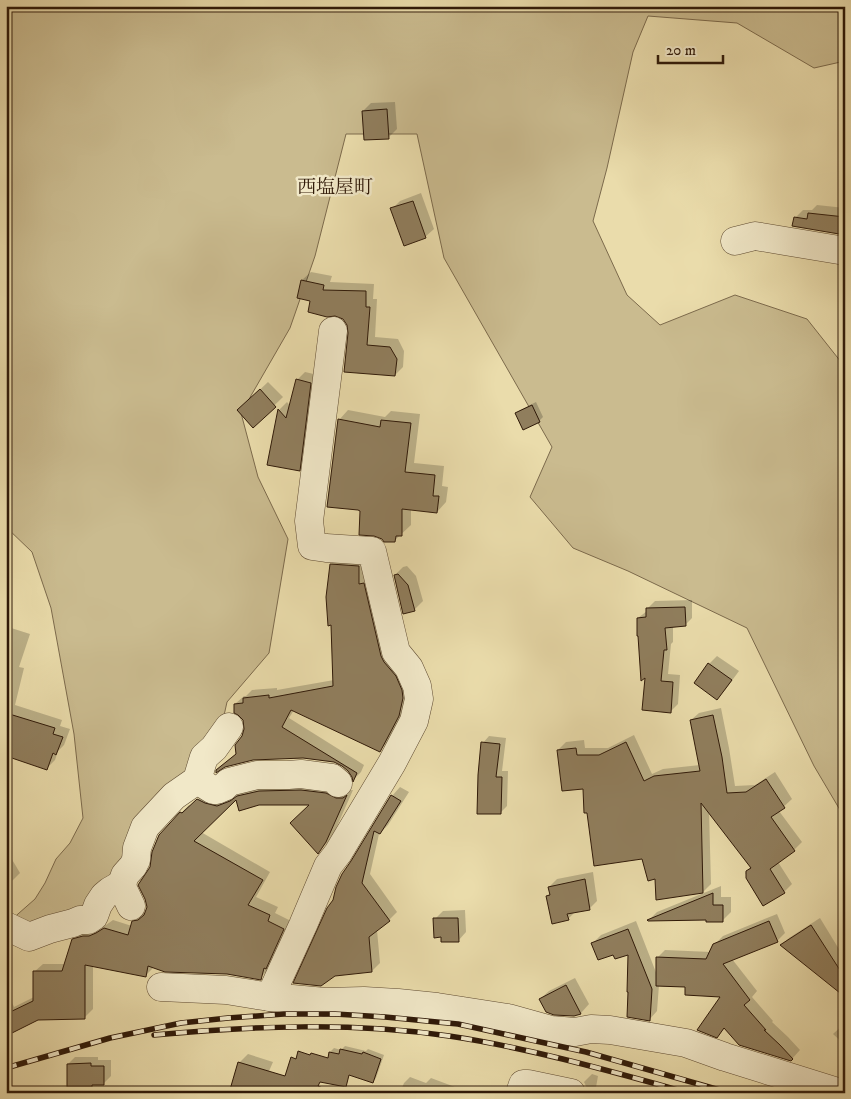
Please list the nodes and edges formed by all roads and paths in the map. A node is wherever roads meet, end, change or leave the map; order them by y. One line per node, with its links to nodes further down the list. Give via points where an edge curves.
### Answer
1 (735, 241): 2 (street, via 755,236)
2 (845, 252)
3 (334, 331): 9 (street, via 309,521 312,546 372,551 396,652 409,668 419,699 414,722 392,764 328,866)
4 (229, 727): 5 (street, via 204,757)
5 (197, 780): 6 (street, via 213,790 256,775 324,776); 7 (street, via 174,796 145,827 136,860 126,875 126,897 117,887 104,896 94,916 88,920 29,937)
6 (338, 783)
7 (6, 926)
8 (161, 987): 9 (street, via 226,990)
9 (270, 997): 12 (street, via 398,1003 508,1018 552,1030 610,1030 686,1043)
10 (520, 1093): 11 (street, via 523,1084 528,1084)
11 (571, 1093)
12 (841, 1093)

